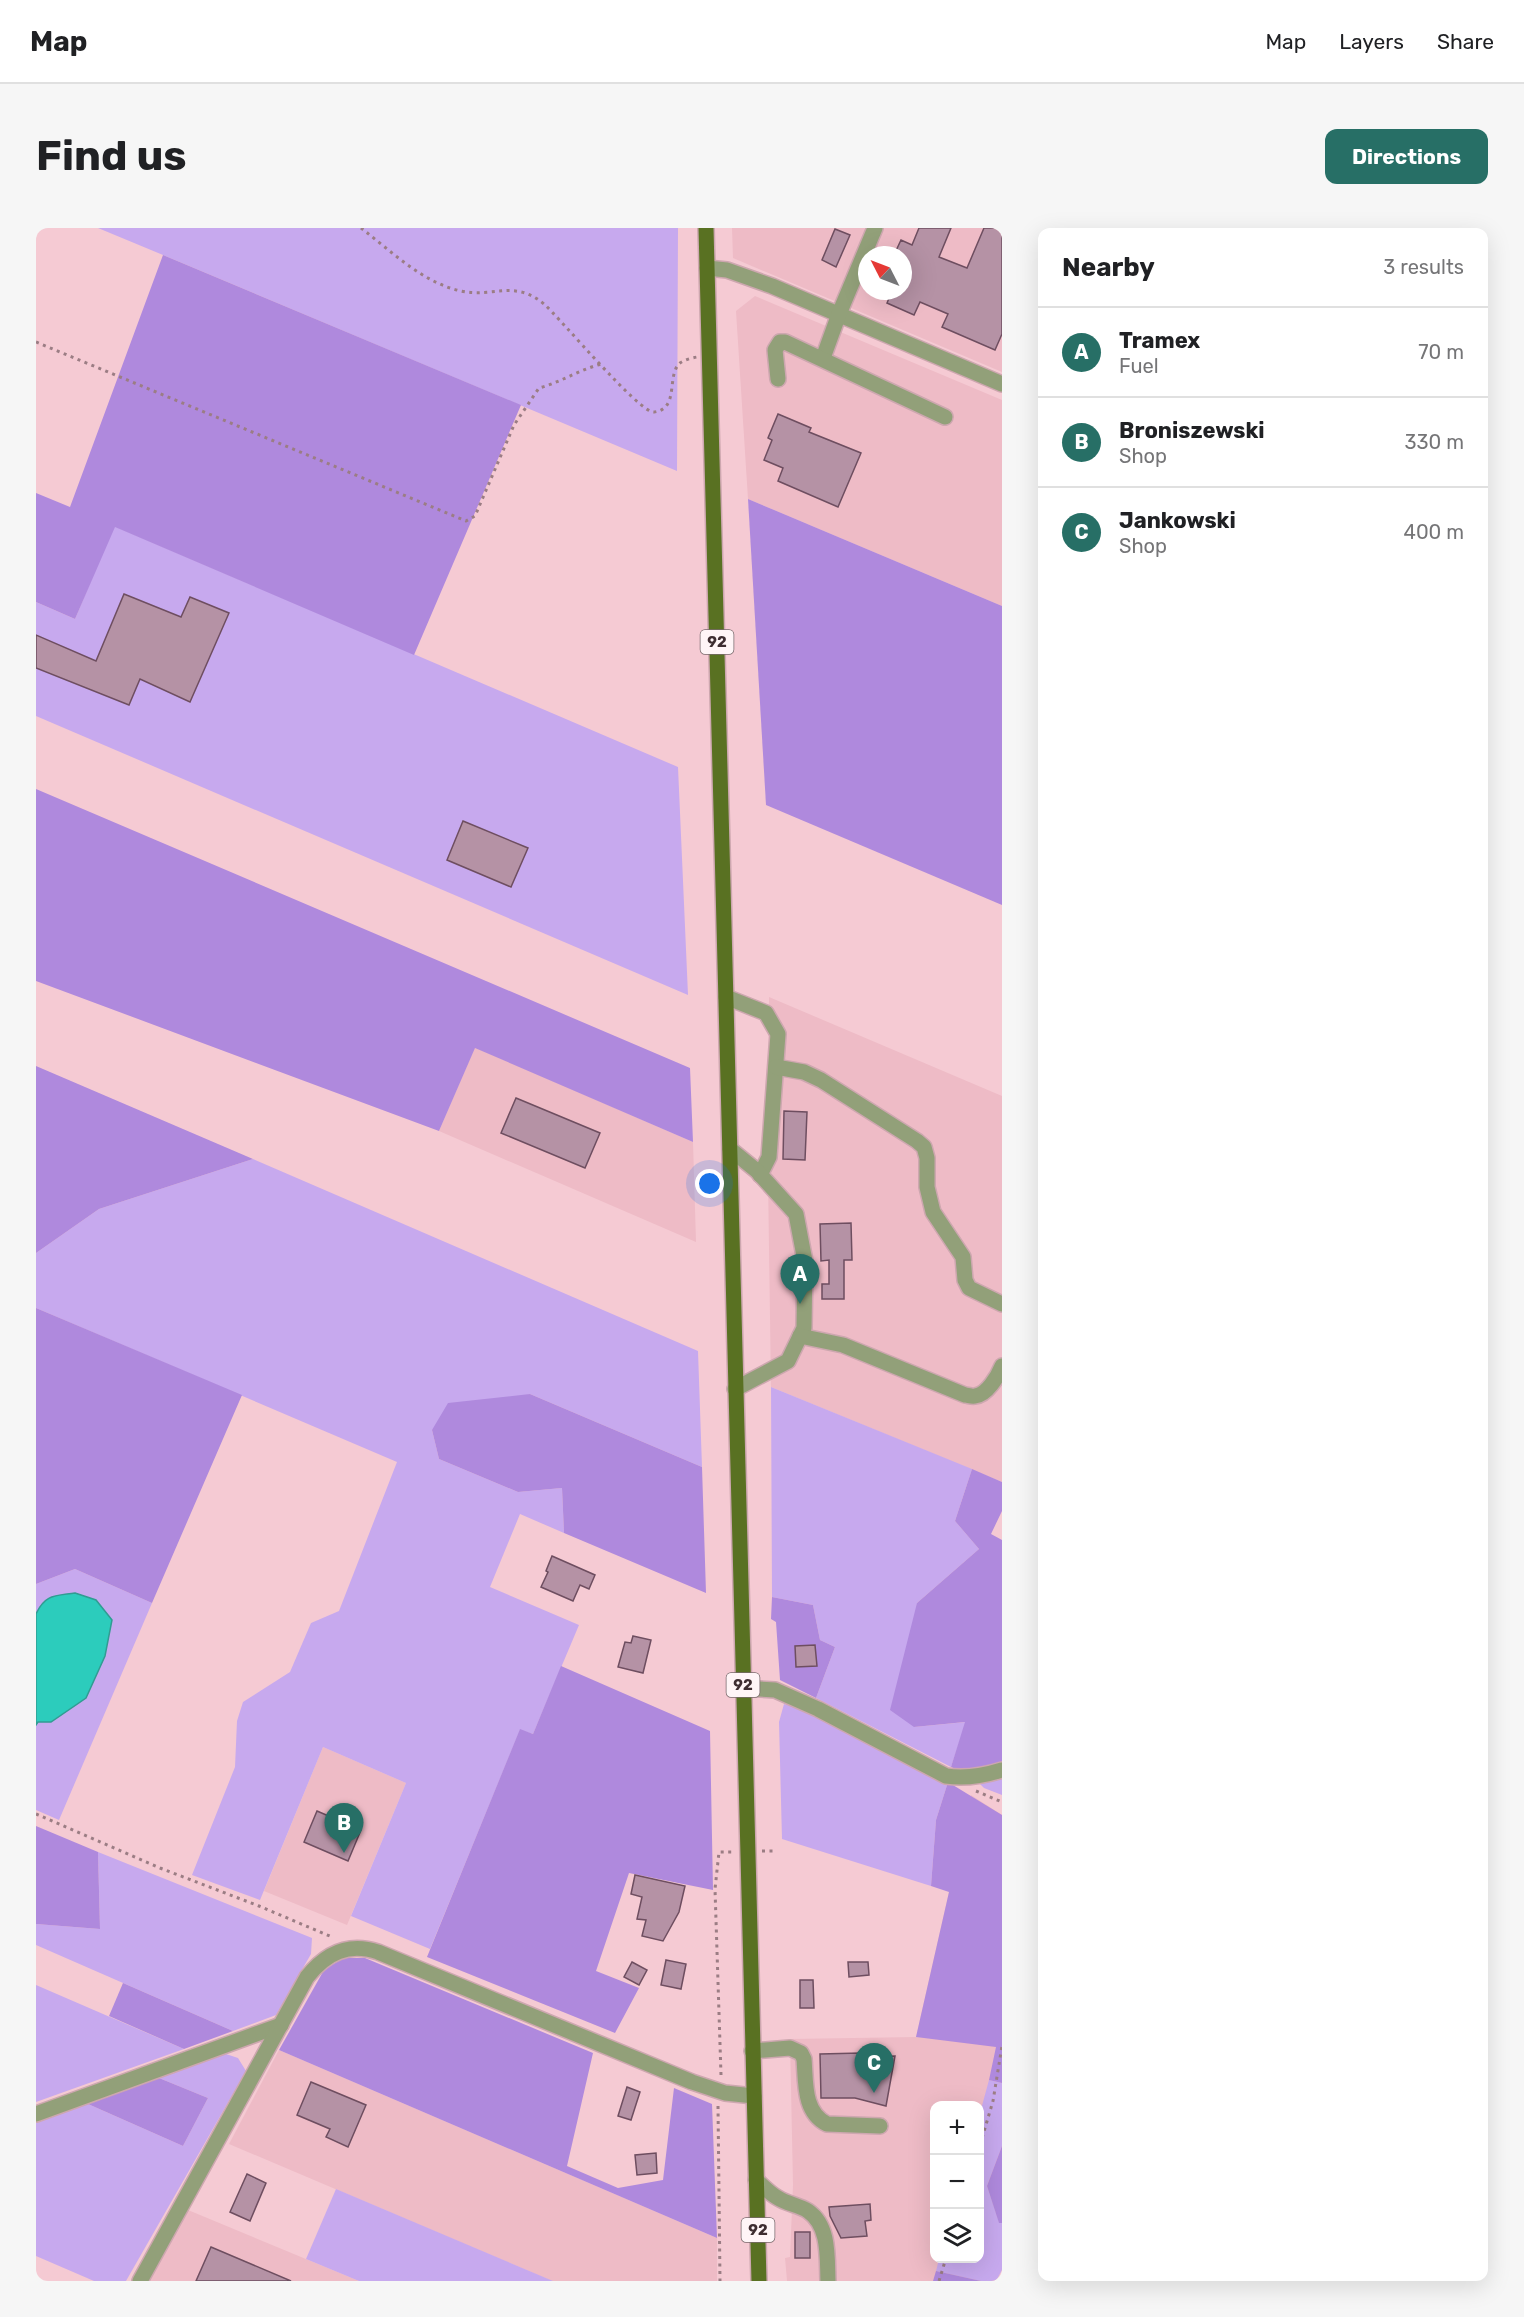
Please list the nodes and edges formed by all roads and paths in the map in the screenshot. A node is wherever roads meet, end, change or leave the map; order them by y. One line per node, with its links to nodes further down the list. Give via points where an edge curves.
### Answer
1 (361, 228): 9 (path, via 443,285 461,291 508,289 533,295)
2 (706, 228): 4 (main road, 92)
3 (875, 228): 5 (street)
4 (707, 268): 5 (street, via 741,275); 7 (main road, 92)
5 (839, 314): 8 (street); 11 (street)
6 (36, 342): 9 (path, via 466,521 475,516 514,425 539,388)
7 (710, 352): 9 (path, via 680,362 675,369 670,399 664,408 654,412 646,411 629,396); 13 (main road, 92)
8 (823, 358): 10 (street, via 780,342 775,350); 12 (street)
9 (601, 364)
10 (778, 379)
11 (1002, 384)
12 (945, 417)
13 (726, 997): 14 (street, via 766,1013 778,1034); 15 (main road, 92)
14 (776, 1067): 16 (street, via 769,1157); 17 (street, via 821,1080 924,1148 933,1212 963,1257 969,1288)
15 (730, 1149): 16 (street); 20 (main road, 92)
16 (760, 1175): 18 (street, via 796,1215 806,1261 804,1328)
17 (1002, 1304)
18 (800, 1336): 19 (street, via 843,1345 965,1395 982,1393); 20 (street, via 788,1361)
19 (1002, 1366)
20 (735, 1389): 21 (main road, 92)
21 (743, 1688): 23 (street, via 775,1690 946,1776); 27 (main road, 92)
22 (1002, 1770): 23 (street)
23 (966, 1778): 24 (path, via 977,1792)
24 (1002, 1802)
25 (36, 1814): 28 (path)
26 (775, 1851): 27 (path)
27 (748, 1852): 31 (main road, 92); 32 (path, via 719,1852 716,1889)
28 (356, 1948): 29 (street, via 335,1952 316,1965); 32 (street, via 378,1952)
29 (281, 2025): 34 (street); 39 (street)
30 (1002, 2046): 36 (path)
31 (752, 2051): 33 (main road, 92); 35 (street, via 790,2049 801,2053 809,2107 820,2121)
32 (720, 2091): 33 (street); 40 (path)
33 (754, 2096): 37 (main road, 92)
34 (36, 2114)
35 (880, 2126)
36 (984, 2131)
37 (756, 2180): 41 (main road, 92); 42 (street, via 777,2198 808,2211 818,2222 827,2251)
38 (945, 2263): 43 (path)
39 (141, 2281)
40 (720, 2281)
41 (759, 2281)
42 (828, 2281)
43 (939, 2281)

